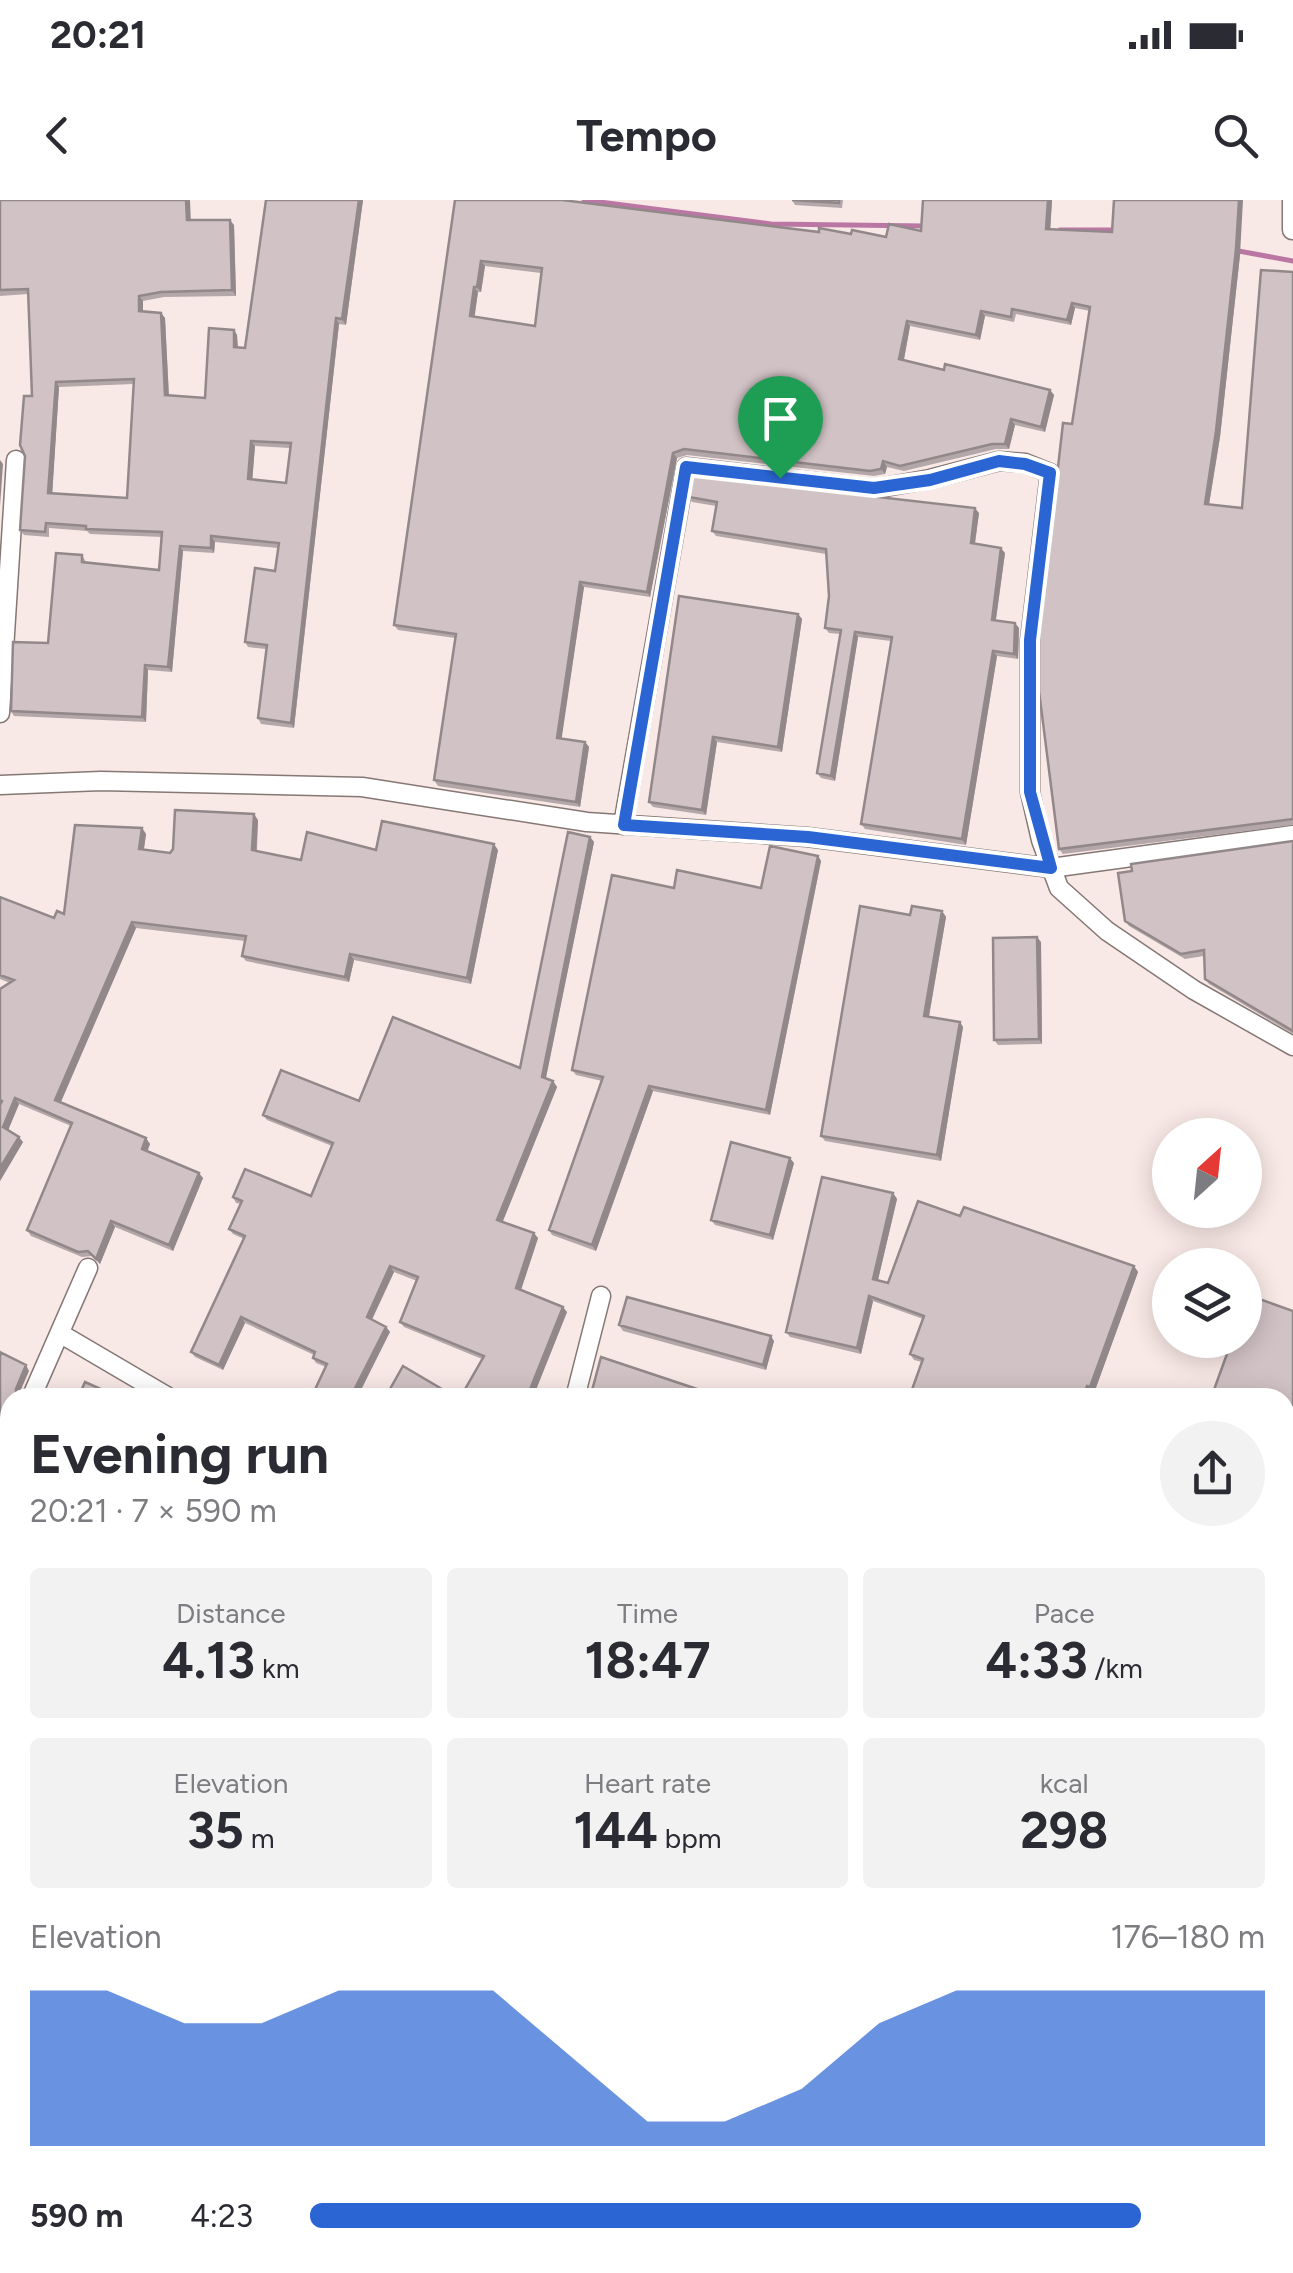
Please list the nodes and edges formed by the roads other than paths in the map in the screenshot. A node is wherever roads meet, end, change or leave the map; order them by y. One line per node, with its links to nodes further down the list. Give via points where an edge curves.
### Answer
1 (1292, 200): 2 (street)
2 (1292, 230)
3 (16, 460): 4 (street)
4 (0, 713)
5 (0, 785): 6 (street, via 362,787)
6 (624, 825): 8 (street, via 808,837); 8 (street, via 686,467 874,488 999,461 1050,473 1030,640 1030,792)
7 (1293, 835): 8 (street)
8 (1051, 868): 9 (street, via 1059,888 1108,930 1194,990)
9 (1293, 1046)
10 (88, 1268): 12 (street)
11 (601, 1296): 15 (street)
12 (61, 1334): 13 (street); 14 (street)
13 (37, 1388)
14 (153, 1388)
15 (578, 1388)

